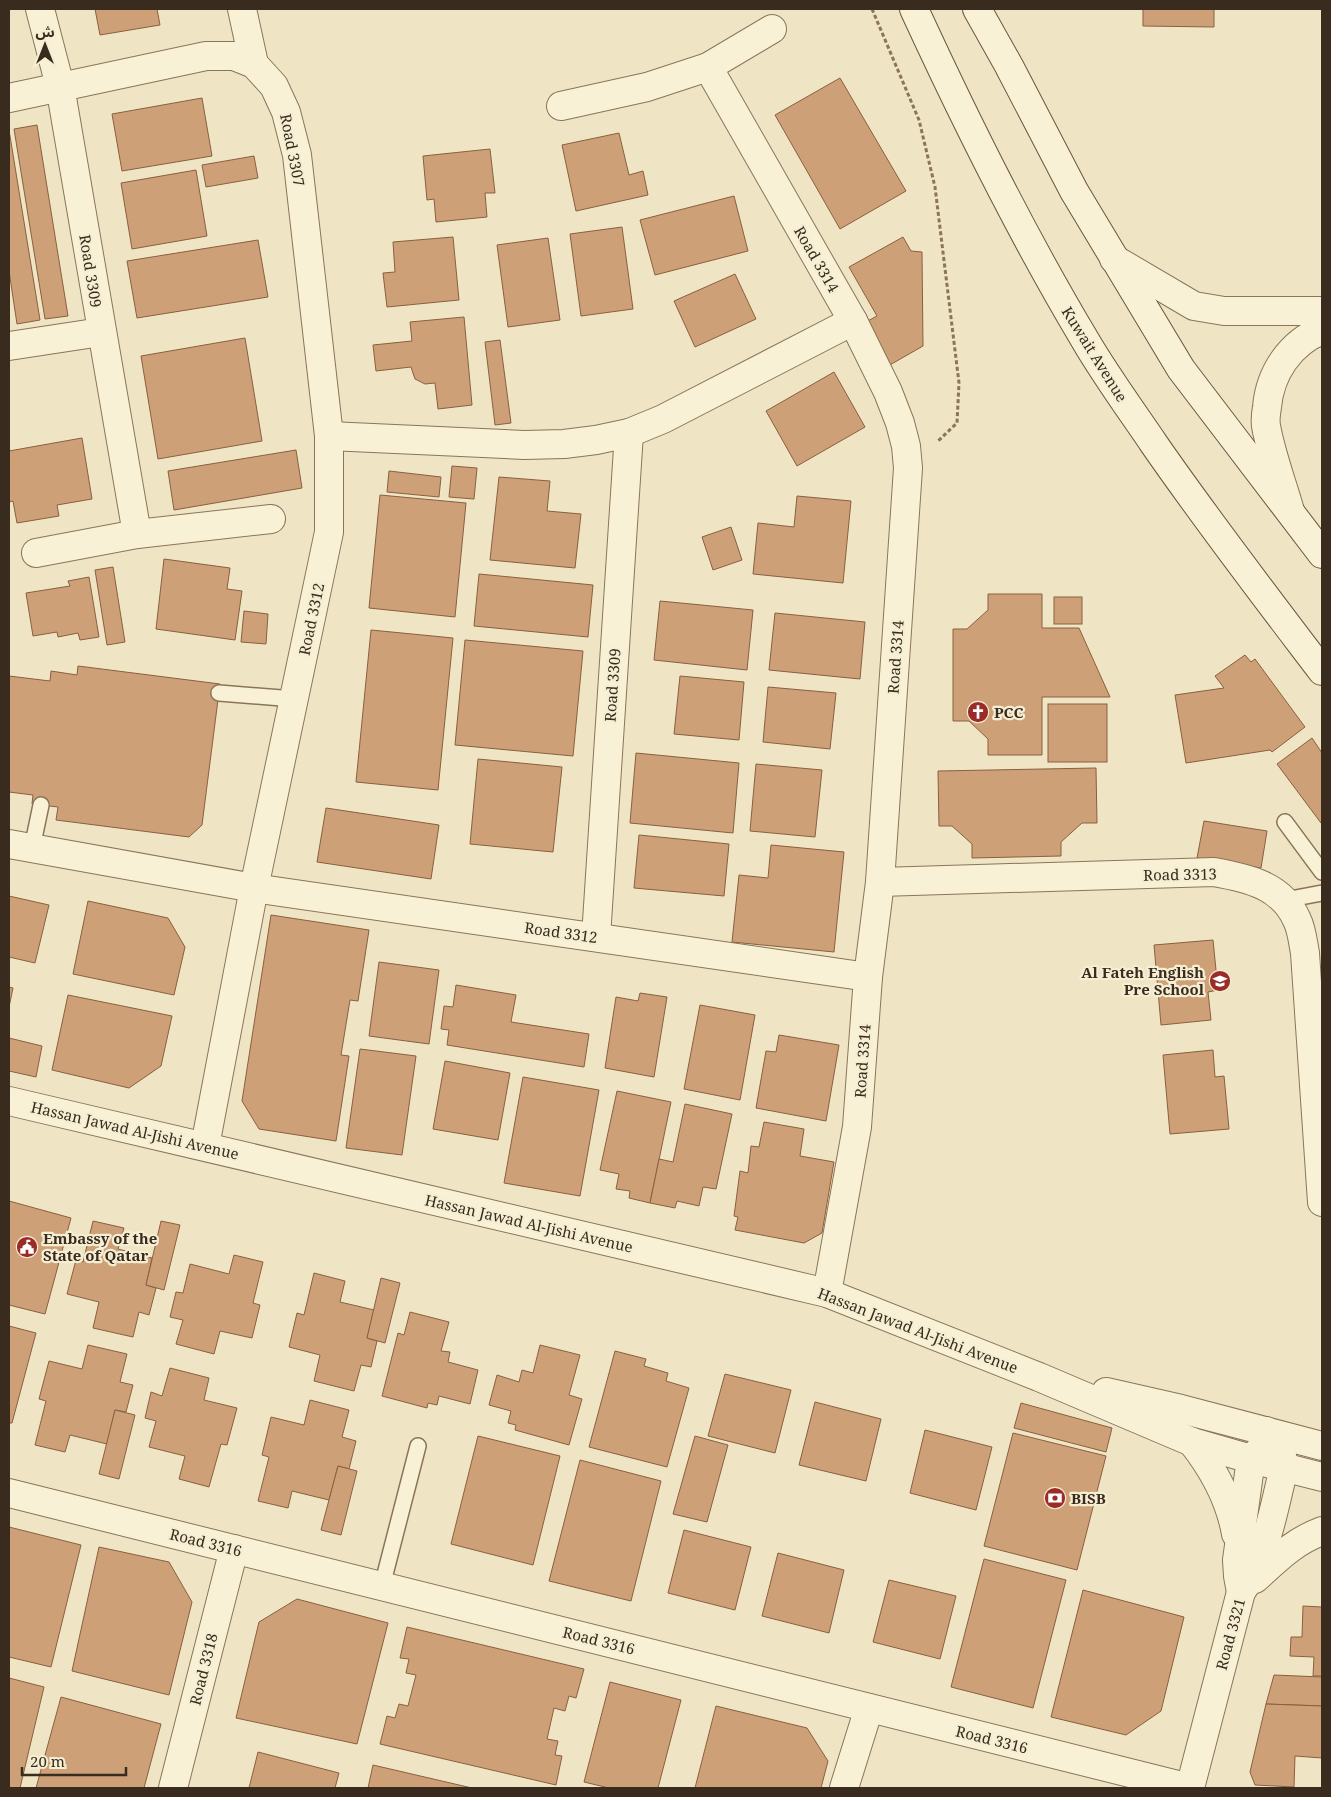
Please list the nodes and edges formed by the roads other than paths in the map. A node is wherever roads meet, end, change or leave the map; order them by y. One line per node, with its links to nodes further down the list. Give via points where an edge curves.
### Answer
1 (40, 9): 8 (street, Road 3309)
2 (242, 9): 6 (street)
3 (914, 9): 24 (street, Kuwait Avenue, via 988,166 1085,341 1170,467)
4 (977, 9): 11 (street)
5 (772, 29): 7 (street)
6 (254, 64): 8 (street, Road 3307, via 234,56 206,56); 18 (street, Road 3307, via 274,86 286,112 297,155)
7 (708, 67): 10 (street, via 647,87); 13 (street, Road 3314)
8 (60, 86): 9 (street, Road 3307); 15 (street, Road 3309)
9 (9, 98)
10 (561, 106)
11 (1114, 259): 12 (street, via 1194,306 1224,311); 19 (street, via 1181,369)
12 (1322, 311)
13 (853, 321): 17 (street, via 664,419); 31 (street, Road 3314, via 900,423 908,468)
14 (1322, 330): 19 (street, via 1292,350 1278,367 1267,399 1265,424)
15 (101, 332): 16 (street); 21 (street, Road 3309)
16 (9, 346)
17 (629, 433): 18 (street, via 564,444 524,445); 35 (street, Road 3309)
18 (329, 436): 26 (street, Road 3312, via 329,532)
19 (1290, 512): 23 (street)
20 (271, 519): 21 (street)
21 (137, 534): 22 (street)
22 (36, 553)
23 (1322, 554)
24 (1322, 671)
25 (219, 693): 26 (lane)
26 (294, 698): 32 (street, Road 3312)
27 (41, 806): 29 (lane)
28 (1285, 822): 30 (lane)
29 (21, 846): 32 (street, Road 3312)
30 (1322, 872)
31 (880, 882): 34 (street, Road 3313, via 1214,872 1266,885); 36 (street, Road 3314)
32 (254, 888): 35 (street, Road 3312); 38 (street, Road 3312)
33 (1322, 893): 34 (lane)
34 (1285, 900): 39 (street, Road 3313, via 1297,919 1306,954)
35 (596, 937): 36 (street, Road 3312)
36 (868, 977): 40 (street, Road 3314, via 857,1128)
37 (9, 1101): 38 (street, Hassan Jawad Al-Jishi Avenue)
38 (205, 1146): 40 (street, Hassan Jawad Al-Jishi Avenue)
39 (1322, 1202)
40 (827, 1293): 41 (street, Hassan Jawad Al-Jishi Avenue)
41 (1039, 1377): 42 (street, Hassan Jawad Al-Jishi Avenue, via 1181,1409); 43 (street, Hassan Jawad Al-Jishi Avenue)
42 (1276, 1436): 45 (street, Hassan Jawad Al-Jishi Avenue); 46 (street); 47 (street)
43 (1192, 1442): 46 (street, Hassan Jawad Al-Jishi Avenue); 51 (street, via 1206,1460 1228,1502)
44 (418, 1446): 53 (lane)
45 (1322, 1446)
46 (1251, 1459): 47 (street, Hassan Jawad Al-Jishi Avenue); 51 (street)
47 (1284, 1468): 48 (street, Hassan Jawad Al-Jishi Avenue); 54 (street, Road 3321, via 1263,1553)
48 (1322, 1477)
49 (9, 1493): 52 (street, Road 3316)
50 (1322, 1531): 54 (street, via 1304,1538 1282,1554)
51 (1238, 1548): 54 (street)
52 (234, 1549): 53 (street, Road 3316); 56 (street, Road 3318)
53 (382, 1586): 55 (street, Road 3316)
54 (1241, 1592): 58 (street, Road 3321)
55 (869, 1708): 57 (street); 58 (street, Road 3316)
56 (173, 1788)
57 (844, 1788)
58 (1190, 1788)

